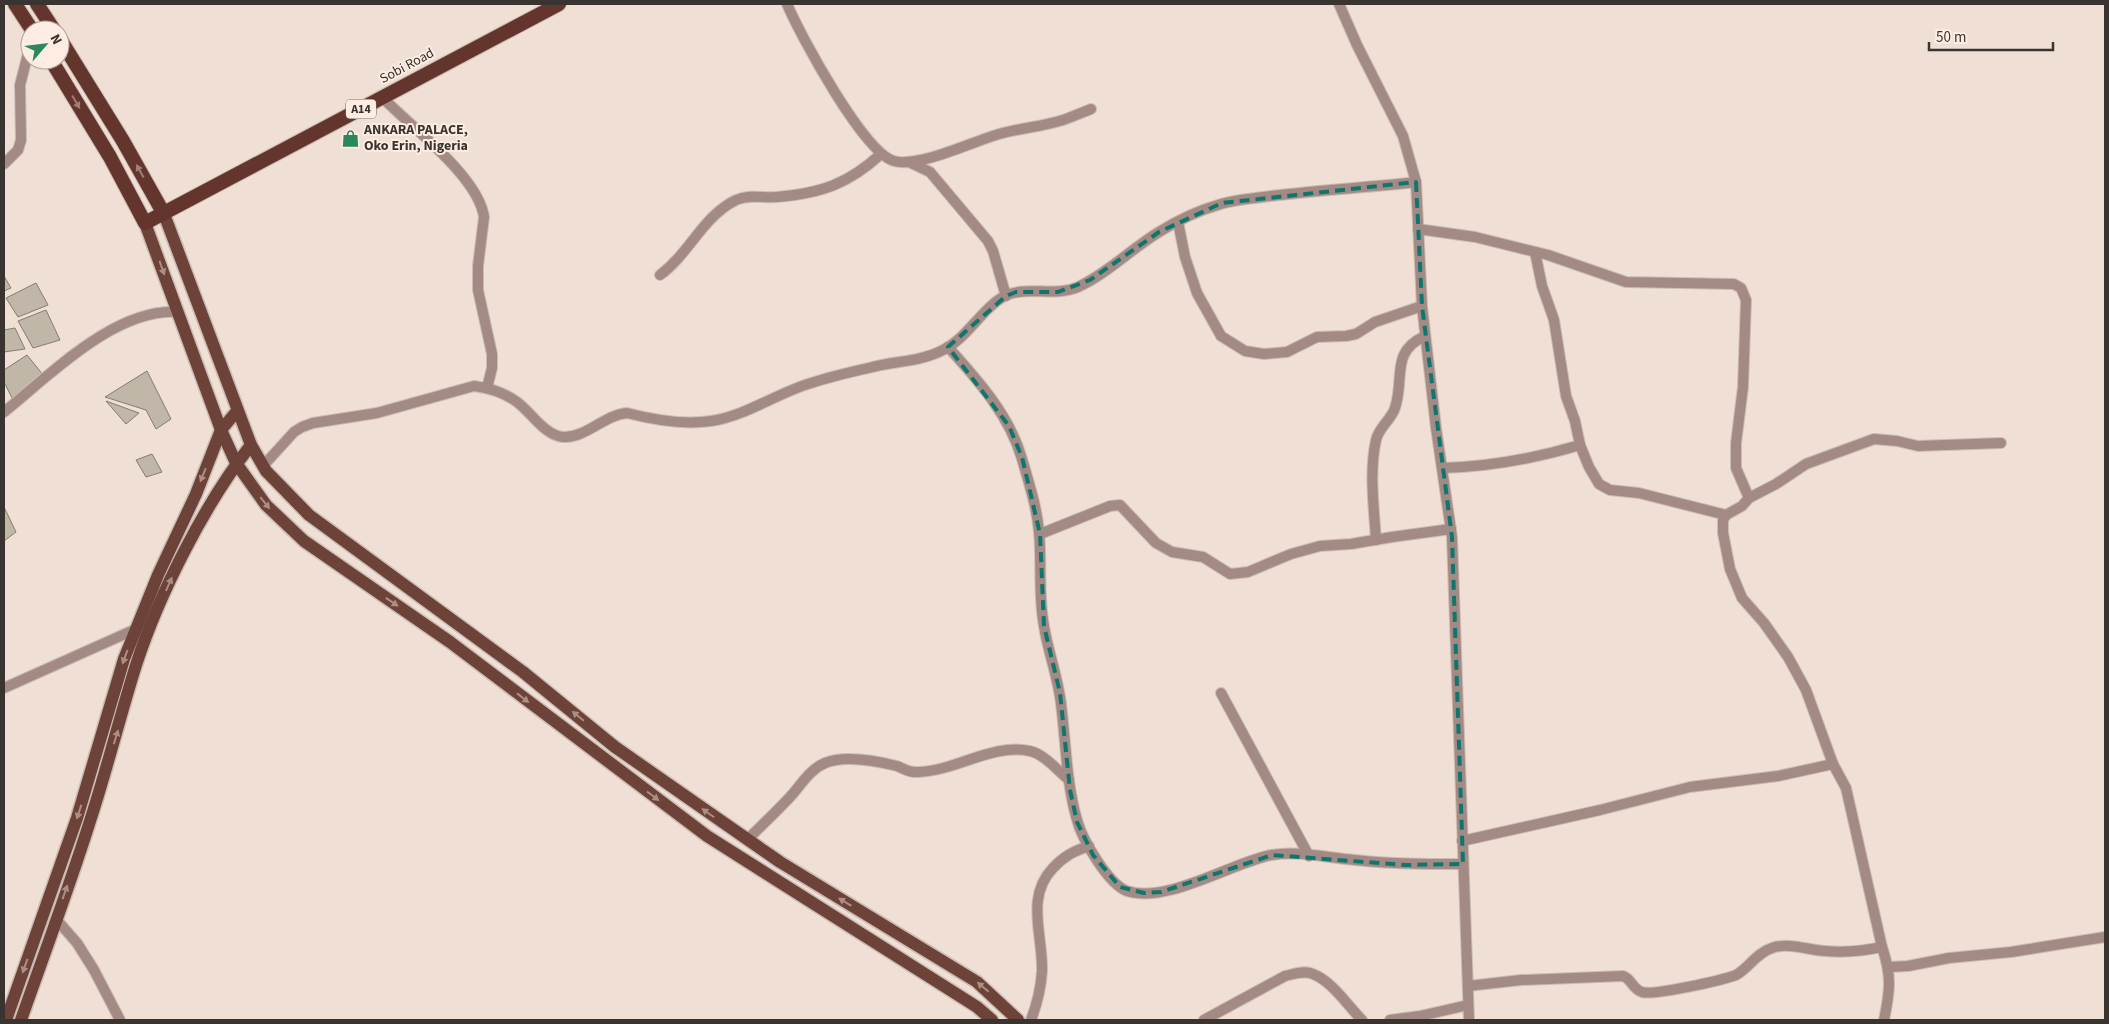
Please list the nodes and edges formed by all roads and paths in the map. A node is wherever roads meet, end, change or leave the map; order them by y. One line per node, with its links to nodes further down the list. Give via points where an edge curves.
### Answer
1 (15, 4): 6 (highway)
2 (37, 4): 7 (highway)
3 (559, 4): 11 (highway, Sobi Road / A14)
4 (787, 4): 13 (street, via 823,71 862,132)
5 (1339, 4): 16 (street, via 1402,136)
6 (25, 20)
7 (47, 20)
8 (70, 55): 17 (highway, one-way to 8)
9 (24, 70): 15 (street, via 20,85 21,140 18,150)
10 (57, 70): 18 (highway, one-way to 18)
11 (383, 98): 17 (highway, Sobi Road / A14); 28 (street, via 436,145 474,193 482,210 478,290 492,354)
12 (1091, 109): 14 (street)
13 (881, 154): 14 (street, via 894,162); 22 (street, via 840,184 776,197 743,197 733,202 706,224 674,265)
14 (909, 162): 23 (street, via 930,172 988,241)
15 (4, 164)
16 (1416, 182): 19 (street, via 1326,189 1222,203); 20 (street)
17 (164, 214): 18 (highway, A14); 29 (main road)
18 (145, 222): 25 (main road, one-way to 25)
19 (1178, 222): 23 (street, via 1076,288 1058,292 1016,292); 24 (street, via 1185,257 1198,293 1221,336 1245,351 1264,354 1287,352 1317,338 1356,334 1375,322)
20 (1418, 229): 21 (street, via 1475,237); 24 (street)
21 (1535, 252): 34 (street, via 1554,320 1566,396); 38 (street, via 1626,282 1734,284 1741,288 1746,300 1736,468)
22 (660, 275)
23 (1006, 296): 27 (street)
24 (1422, 306): 26 (street)
25 (178, 312): 30 (street, via 132,320 90,342); 31 (main road)
26 (1425, 336): 37 (street); 42 (street, via 1408,346 1402,356 1394,409 1379,429 1375,441)
27 (948, 347): 28 (street, via 921,358 810,383 732,416 712,421 686,423 617,414 576,435 563,437 548,430 517,402); 41 (street, via 967,367 1009,426 1022,457)
28 (487, 388): 36 (street, via 474,386 377,413 313,423 294,432)
29 (237, 411): 31 (main road); 33 (main road)
30 (4, 412)
31 (221, 430): 35 (main road); 43 (main road, one-way to 43)
32 (2001, 443): 38 (street, via 1918,446 1874,439 1806,464)
33 (251, 445): 35 (main road); 36 (main road)
34 (1580, 446): 37 (street, via 1470,468); 39 (street, via 1599,484 1610,490 1638,493)
35 (236, 463): 53 (main road, one-way to 35, via 90,822 137,664 170,581); 62 (main road, one-way to 62, via 266,505 304,541 450,642 707,836 977,1007)
36 (264, 466): 48 (main road, one-way to 36, via 615,747 523,672 309,516)
37 (1442, 468): 40 (street)
38 (1749, 498): 39 (street)
39 (1726, 515): 46 (street, via 1723,533 1730,569 1742,598 1788,657 1806,690)
40 (1451, 529): 42 (street); 49 (street)
41 (1040, 534): 42 (street, via 1120,505 1156,543 1172,552 1204,557 1230,574 1248,572 1320,546); 47 (street, via 1040,593 1044,626 1060,693)
42 (1376, 540)
43 (136, 629): 44 (street); 59 (main road, one-way to 59, via 124,659 77,818)
44 (4, 688)
45 (1221, 693): 51 (street)
46 (1833, 764): 49 (street, via 1778,776 1690,787); 55 (street, via 1846,788)
47 (1069, 780): 48 (street, via 1032,751 1015,749 921,772 863,760 828,762 812,772); 50 (street, via 1077,822)
48 (747, 840): 63 (main road, one-way to 48, via 977,982)
49 (1462, 841): 52 (street)
50 (1089, 846): 51 (street, via 1120,887 1144,893 1161,892 1272,855); 64 (street, via 1063,858 1046,876 1038,894 1042,970 1040,994)
51 (1309, 856): 52 (street, via 1405,865)
52 (1463, 864): 57 (street)
53 (56, 919): 60 (main road); 61 (street, via 77,943)
54 (2105, 937): 56 (street)
55 (1882, 947): 56 (street); 57 (street, via 1854,952 1789,945 1772,948 1755,957 1737,974 1645,993 1636,990 1623,976 1520,980)
56 (1889, 967): 69 (street, via 1889,996)
57 (1468, 986): 58 (street)
58 (1468, 1005): 67 (street); 68 (street)
59 (6, 1020)
60 (21, 1020)
61 (120, 1020)
62 (992, 1020)
63 (1018, 1020)
64 (1031, 1020)
65 (1204, 1020): 66 (street, via 1285,976 1299,972 1312,973 1326,982)
66 (1362, 1020)
67 (1390, 1020)
68 (1469, 1020)
69 (1884, 1020)

